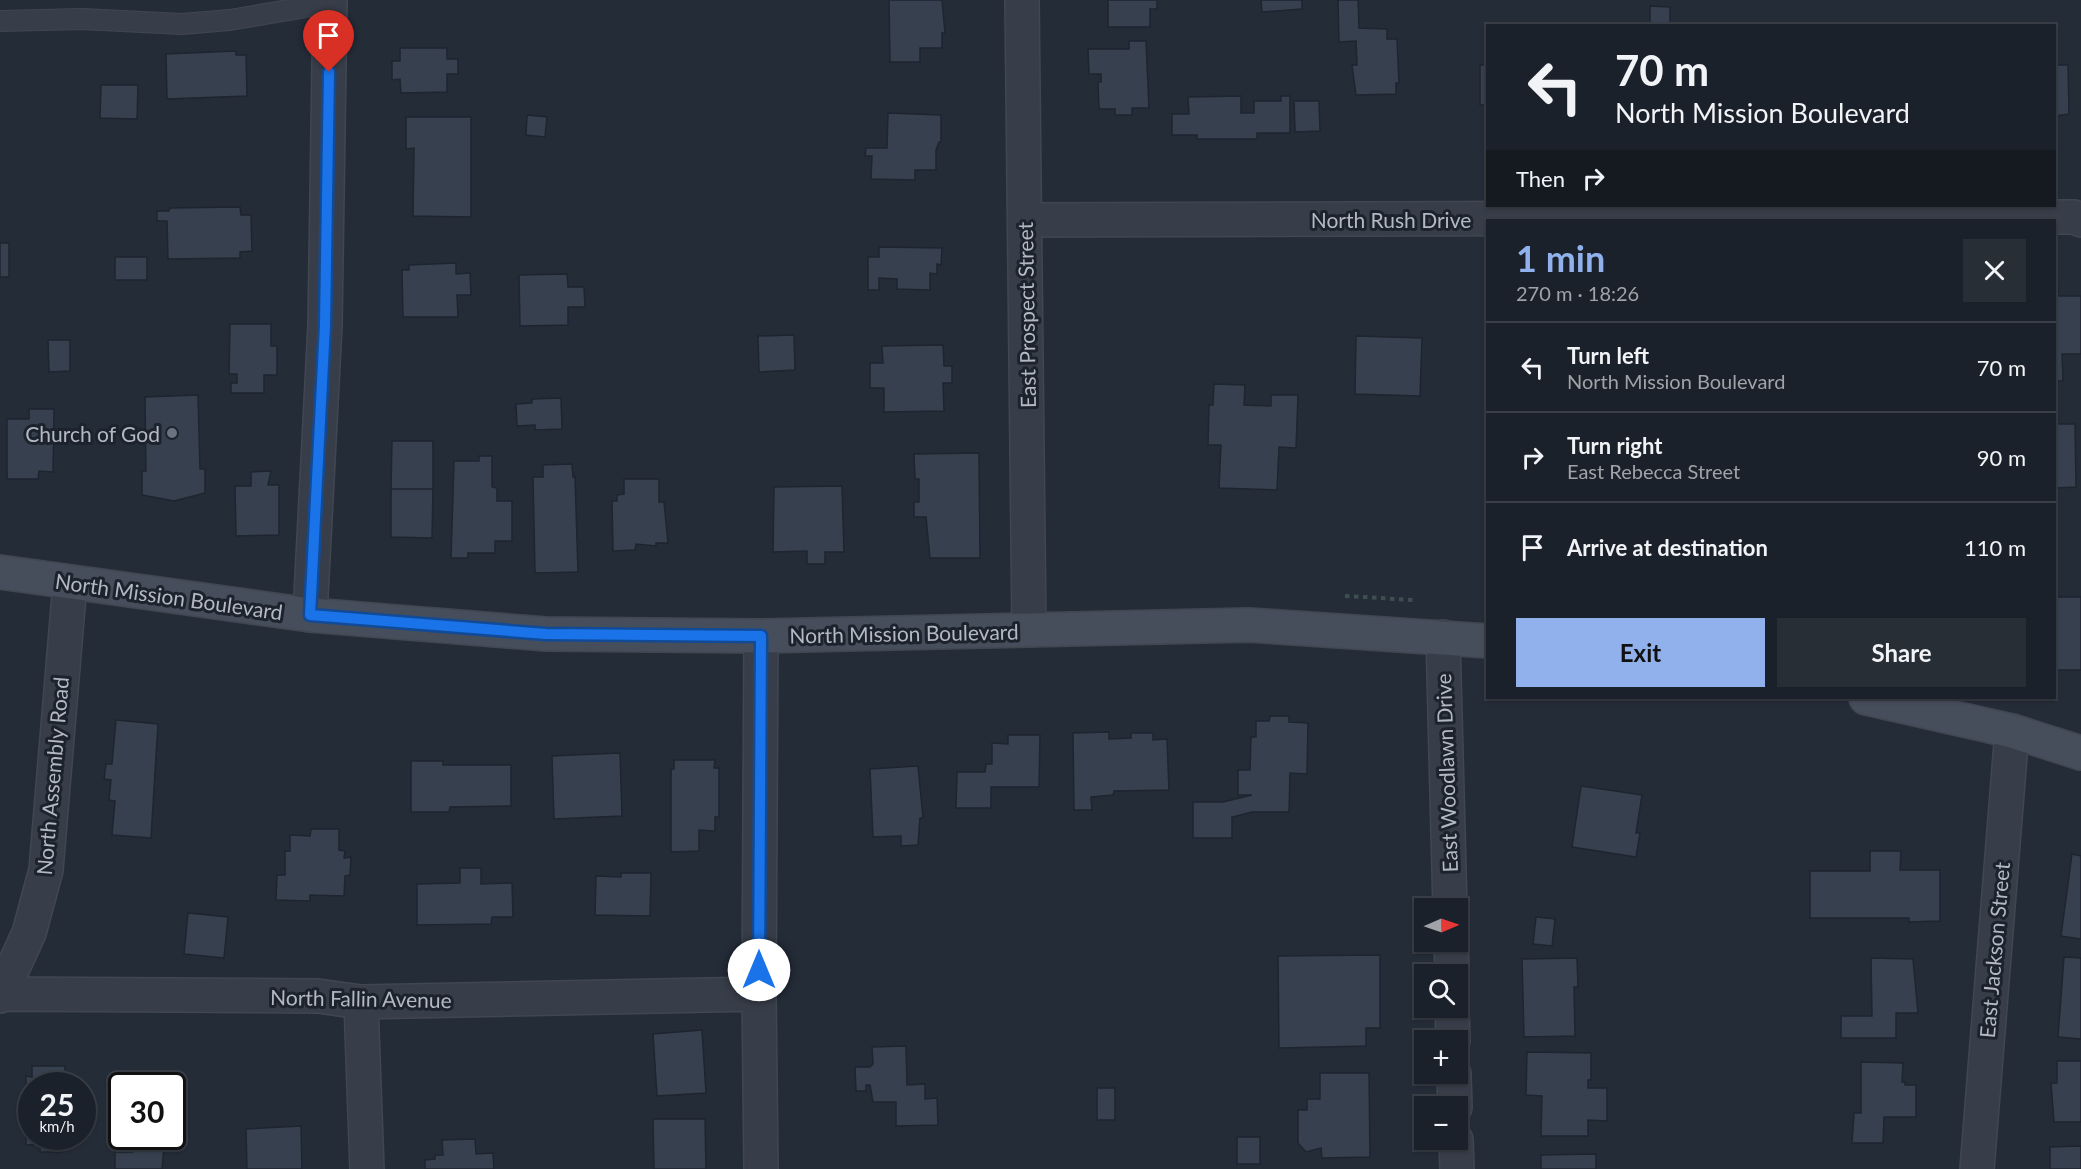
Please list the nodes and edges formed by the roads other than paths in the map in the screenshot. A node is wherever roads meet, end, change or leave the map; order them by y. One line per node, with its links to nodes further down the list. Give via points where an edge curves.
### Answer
1 (1022, 0): 4 (street, East Prospect Street)
2 (330, 1): 3 (lane, via 230,20 182,24); 8 (street, via 325,325)
3 (0, 21)
4 (1024, 220): 5 (street, North Rush Drive); 9 (street, East Prospect Street)
5 (2081, 220)
6 (0, 572): 7 (main road, North Mission Boulevard)
7 (70, 583): 8 (main road, North Mission Boulevard); 17 (street, North Assembly Road, via 46,870 29,933)
8 (310, 615): 10 (main road, North Mission Boulevard, via 546,634)
9 (1029, 630): 10 (main road, North Mission Boulevard); 11 (main road, North Mission Boulevard, via 1248,625)
10 (761, 636): 18 (street)
11 (1443, 637): 12 (main road, North Mission Boulevard); 16 (street, East Woodlawn Drive)
12 (1486, 641)
13 (1870, 699): 14 (main road)
14 (2012, 731): 15 (main road); 24 (street, East Jackson Street)
15 (2081, 753)
16 (1450, 898)
17 (1, 994): 19 (street, North Fallin Avenue, via 318,996)
18 (759, 994): 19 (street, North Fallin Avenue); 22 (street)
19 (361, 1002): 21 (street)
20 (1456, 1150): 23 (street)
21 (367, 1169)
22 (761, 1169)
23 (1457, 1169)
24 (1977, 1169)

